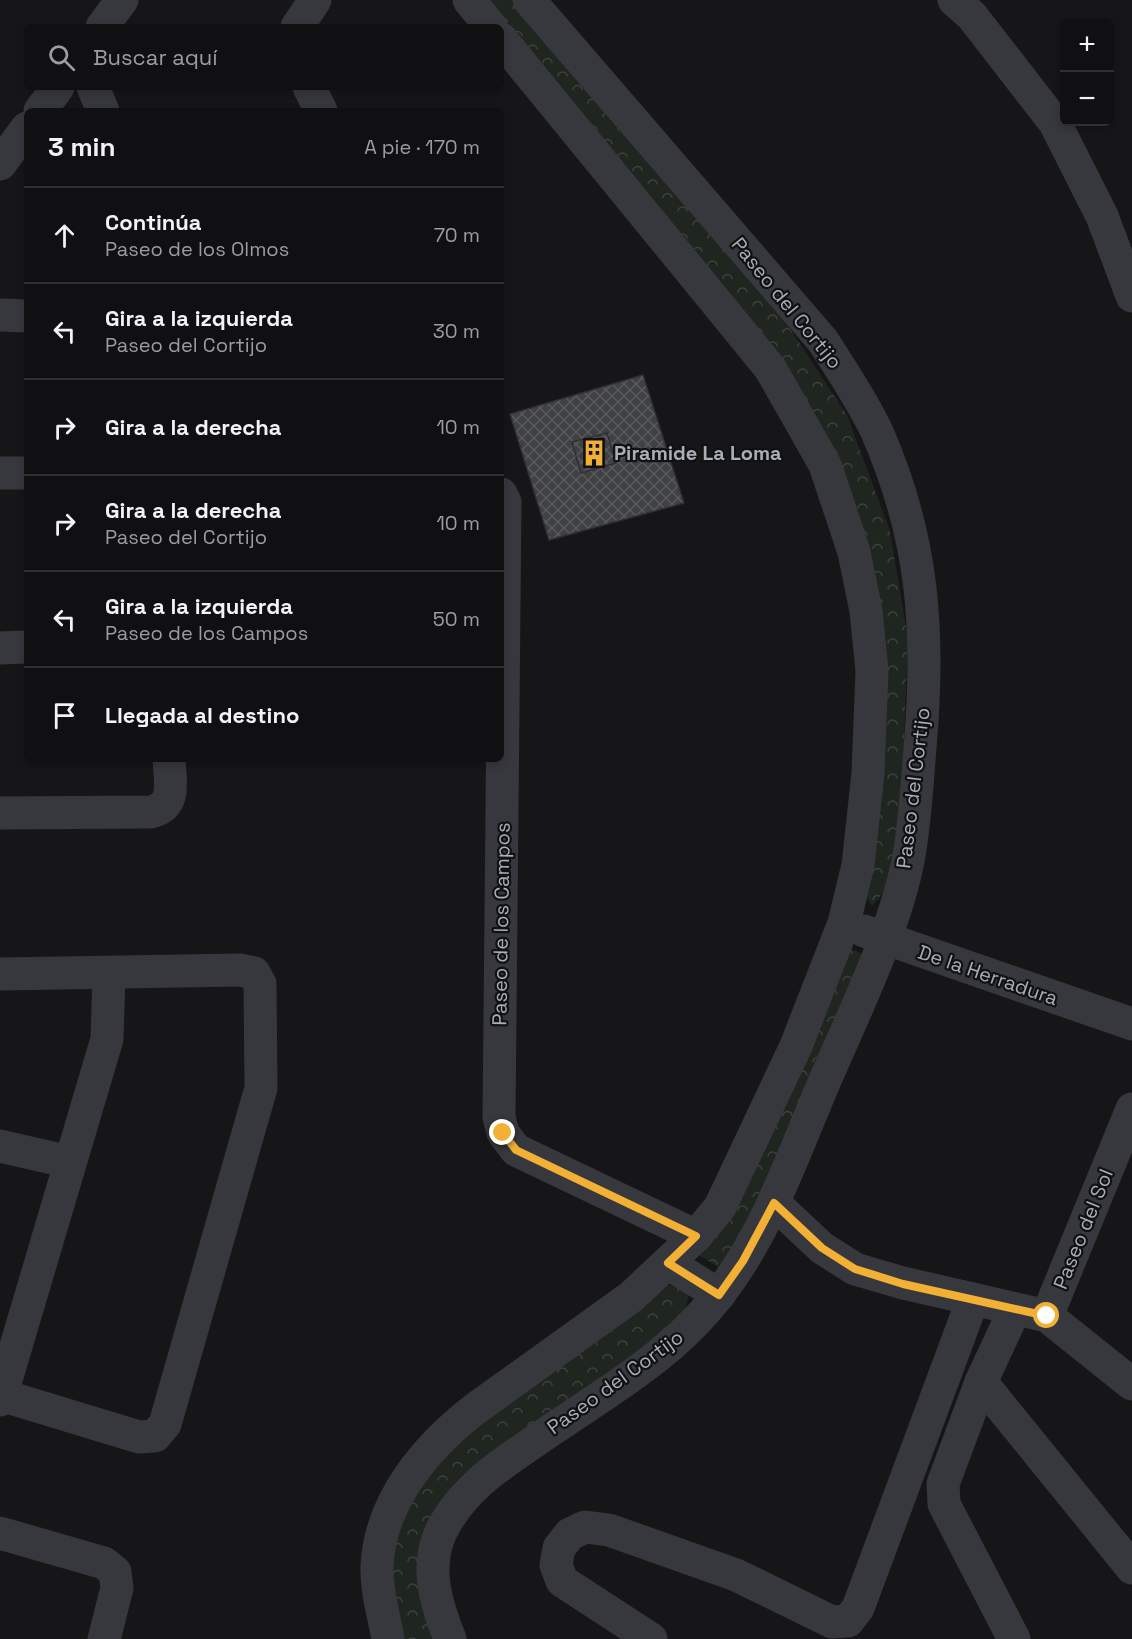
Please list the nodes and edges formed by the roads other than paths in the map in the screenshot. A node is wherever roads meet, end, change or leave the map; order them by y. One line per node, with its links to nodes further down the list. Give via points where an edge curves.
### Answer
1 (122, 0): 6 (street)
2 (315, 0): 7 (street)
3 (469, 0): 8 (street)
4 (529, 0): 31 (street, Paseo del Cortijo, via 823,341 876,431 894,478 916,549 925,628 924,700 908,861)
5 (954, 0): 18 (street, via 972,16 1054,123 1102,216)
6 (104, 24)
7 (299, 24)
8 (489, 24)
9 (504, 43): 30 (street, via 770,368 825,465 854,552 866,611 872,671 868,773 858,865)
10 (56, 90): 13 (street)
11 (94, 90): 14 (street)
12 (310, 90): 15 (street)
13 (42, 108)
14 (102, 108)
15 (320, 108)
16 (24, 132): 17 (street)
17 (0, 164)
18 (1132, 296)
19 (0, 315): 20 (street)
20 (24, 316)
21 (0, 473): 22 (street)
22 (24, 473)
23 (504, 500): 24 (street, Paseo de los Campos)
24 (504, 604)
25 (24, 647): 26 (street)
26 (0, 648)
27 (169, 762): 29 (street, via 171,792 161,809)
28 (502, 762): 39 (street, Paseo de los Campos, via 499,1117 503,1133 516,1150)
29 (0, 813)
30 (844, 923): 31 (street, De la Herradura); 39 (street, via 796,1046 739,1170 720,1207)
31 (884, 939): 34 (street, De la Herradura); 38 (street, Paseo del Cortijo)
32 (0, 974): 33 (street)
33 (109, 974): 37 (street, via 107,1039); 47 (street, via 240,970 254,973 260,984 261,1088 165,1424 155,1436 139,1437)
34 (1132, 1024)
35 (1132, 1109): 44 (street, Paseo del Sol)
36 (0, 1146): 37 (street)
37 (70, 1162): 47 (street)
38 (774, 1203): 41 (street, Paseo del Cortijo, via 743,1261); 42 (street, via 822,1248 855,1269)
39 (696, 1236): 40 (street)
40 (668, 1263): 41 (street); 51 (street, via 631,1297 454,1425 417,1462 382,1535 377,1566)
41 (719, 1295): 52 (street, Paseo del Cortijo, via 695,1323 655,1358 471,1487 443,1526 433,1560 434,1600)
42 (973, 1299): 43 (street); 53 (street, via 858,1608 848,1621 832,1622 736,1575 609,1530 585,1527 570,1534 559,1548 556,1565 562,1581)
43 (1016, 1309): 44 (street); 45 (street)
44 (1047, 1316): 46 (street)
45 (981, 1382): 49 (street); 54 (street, via 943,1484 944,1504)
46 (1132, 1384)
47 (1, 1397)
48 (0, 1533): 50 (street, via 104,1563 116,1572 117,1588)
49 (1132, 1568)
50 (104, 1639)
51 (388, 1639)
52 (450, 1639)
53 (651, 1639)
54 (1014, 1639)

